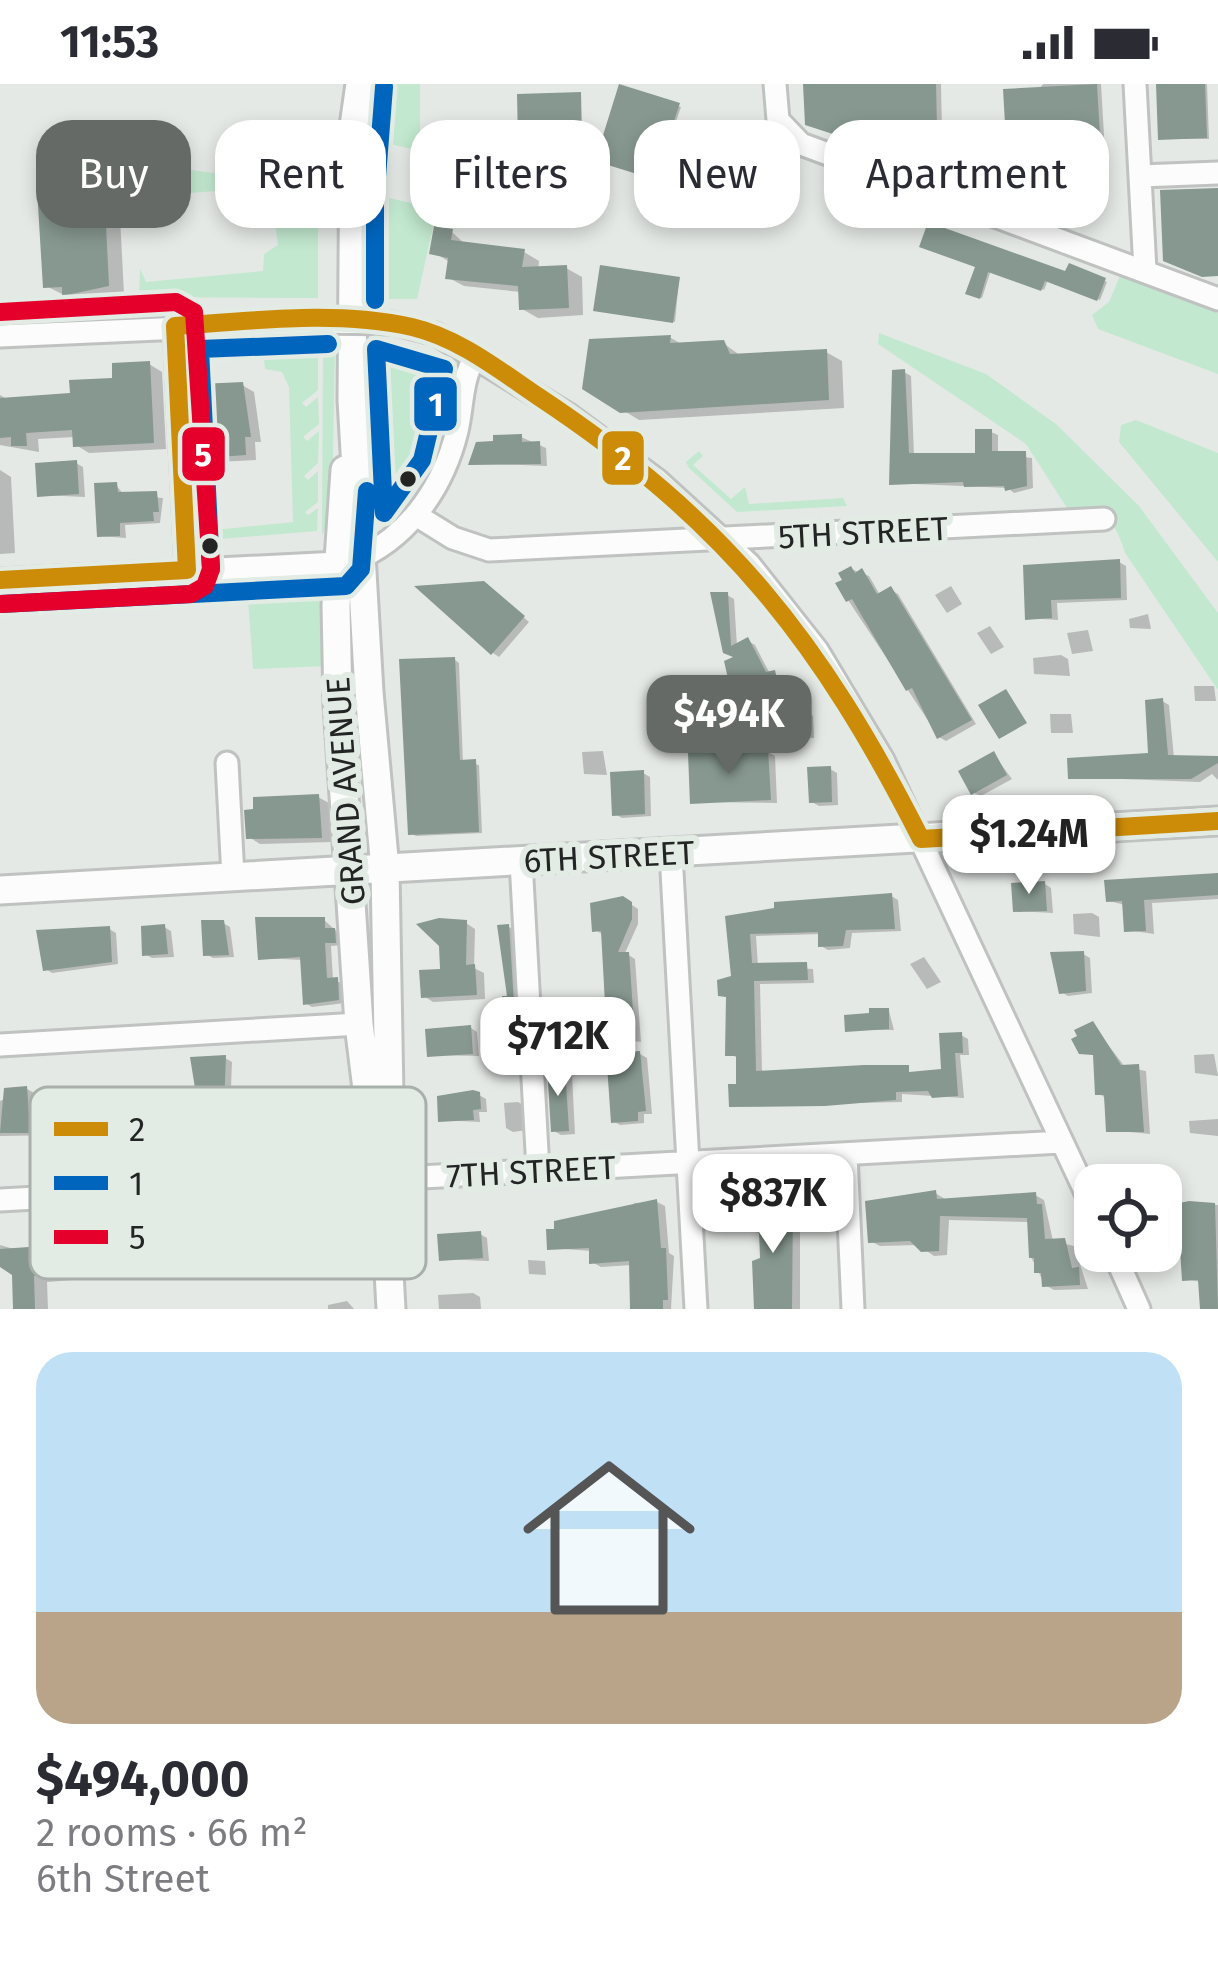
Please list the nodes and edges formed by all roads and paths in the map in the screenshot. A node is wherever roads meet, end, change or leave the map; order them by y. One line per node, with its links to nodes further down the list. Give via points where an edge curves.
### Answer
1 (348, 84): 5 (main road, GRAND AVENUE)
2 (360, 84): 6 (main road, GRAND AVENUE)
3 (1135, 84): 8 (street)
4 (776, 88): 10 (street, via 778,120 801,144)
5 (353, 120)
6 (355, 120)
7 (1218, 172): 8 (street)
8 (1140, 176): 10 (street)
9 (353, 228): 18 (main road, GRAND AVENUE)
10 (1145, 270): 11 (street)
11 (1218, 299)
12 (175, 326): 13 (street); 14 (street, bridge, via 392,323 436,334); 19 (street)
13 (0, 336)
14 (475, 357): 15 (street, via 446,465); 17 (street, via 613,445)
15 (416, 514): 17 (street, 5TH STREET, via 489,550); 18 (street, via 384,545)
16 (1104, 519): 17 (street, 5TH STREET)
17 (724, 539): 23 (street, via 850,700)
18 (350, 560): 19 (street); 26 (main road, GRAND AVENUE); 27 (main road, GRAND AVENUE, via 337,685)
19 (187, 570): 20 (street)
20 (0, 580)
21 (227, 763): 28 (street)
22 (1218, 821): 23 (main road, 6TH STREET)
23 (921, 839): 24 (main road, 6TH STREET); 34 (street)
24 (671, 853): 25 (main road, 6TH STREET); 36 (street)
25 (521, 861): 26 (main road, 6TH STREET); 38 (street)
26 (386, 869): 27 (main road, 6TH STREET); 33 (main road, GRAND AVENUE)
27 (350, 871): 28 (main road, 6TH STREET); 30 (main road, GRAND AVENUE)
28 (233, 878): 29 (main road, 6TH STREET)
29 (0, 890)
30 (359, 1024): 31 (street); 32 (main road, GRAND AVENUE)
31 (0, 1045)
32 (367, 1087)
33 (392, 1087)
34 (1061, 1142): 35 (street, 7TH STREET); 37 (street)
35 (846, 1154): 36 (street, 7TH STREET); 46 (street)
36 (688, 1162): 38 (street, 7TH STREET); 45 (street)
37 (1074, 1169)
38 (538, 1170): 39 (street, 7TH STREET)
39 (426, 1177)
40 (30, 1198): 41 (street, 7TH STREET)
41 (0, 1200)
42 (1122, 1272): 47 (street)
43 (389, 1279): 44 (main road, GRAND AVENUE)
44 (391, 1309)
45 (696, 1309)
46 (854, 1309)
47 (1139, 1309)

